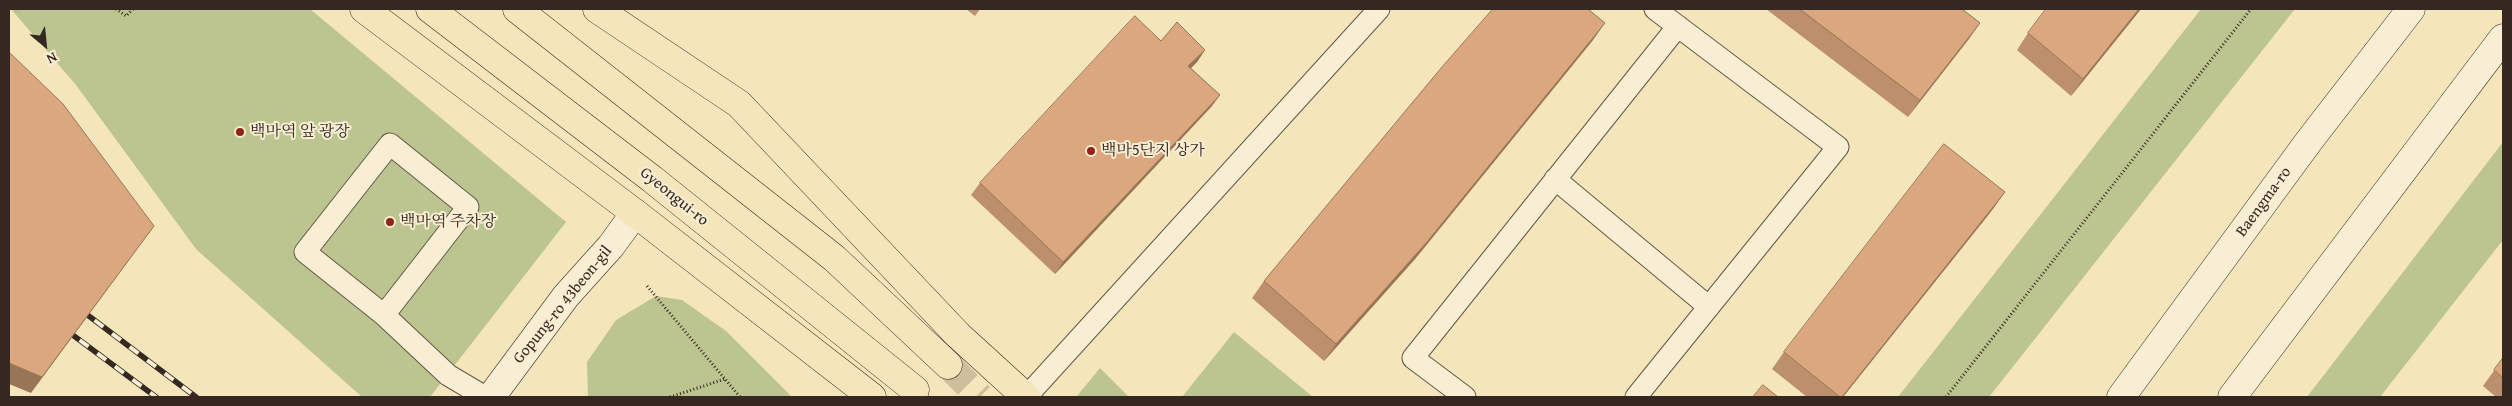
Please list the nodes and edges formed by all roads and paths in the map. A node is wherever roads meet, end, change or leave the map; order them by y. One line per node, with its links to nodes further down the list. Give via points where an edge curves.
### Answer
1 (116, 9): 2 (path, via 126,16)
2 (133, 9)
3 (364, 9): 14 (main road)
4 (430, 9): 20 (main road, Gyeongui-ro, via 652,179)
5 (517, 9): 18 (main road, via 834,258)
6 (597, 9): 26 (main road, via 739,104 958,335)
7 (1379, 9): 26 (lane)
8 (1655, 9): 11 (lane)
9 (2252, 9): 29 (path)
10 (2411, 9): 30 (main road, Baengma-ro, via 2309,141)
11 (1678, 26): 13 (lane); 16 (lane, via 1838,147)
12 (2503, 38): 31 (main road)
13 (1555, 179): 16 (lane); 27 (lane, via 1413,358)
14 (635, 213): 22 (main road, Gopung-ro 43beon-gil, via 611,246 566,296); 25 (main road)
15 (647, 286): 19 (path)
16 (1709, 307): 28 (lane)
17 (384, 315): 17 (lane, via 468,207 390,144 305,252); 21 (lane, via 448,375)
18 (948, 365)
19 (724, 378): 23 (path); 24 (path)
20 (915, 390)
21 (484, 397)
22 (491, 397)
23 (670, 397)
24 (740, 397)
25 (872, 397)
26 (1026, 397)
27 (1465, 397)
28 (1636, 397)
29 (1946, 397)
30 (2121, 397)
31 (2232, 397)

